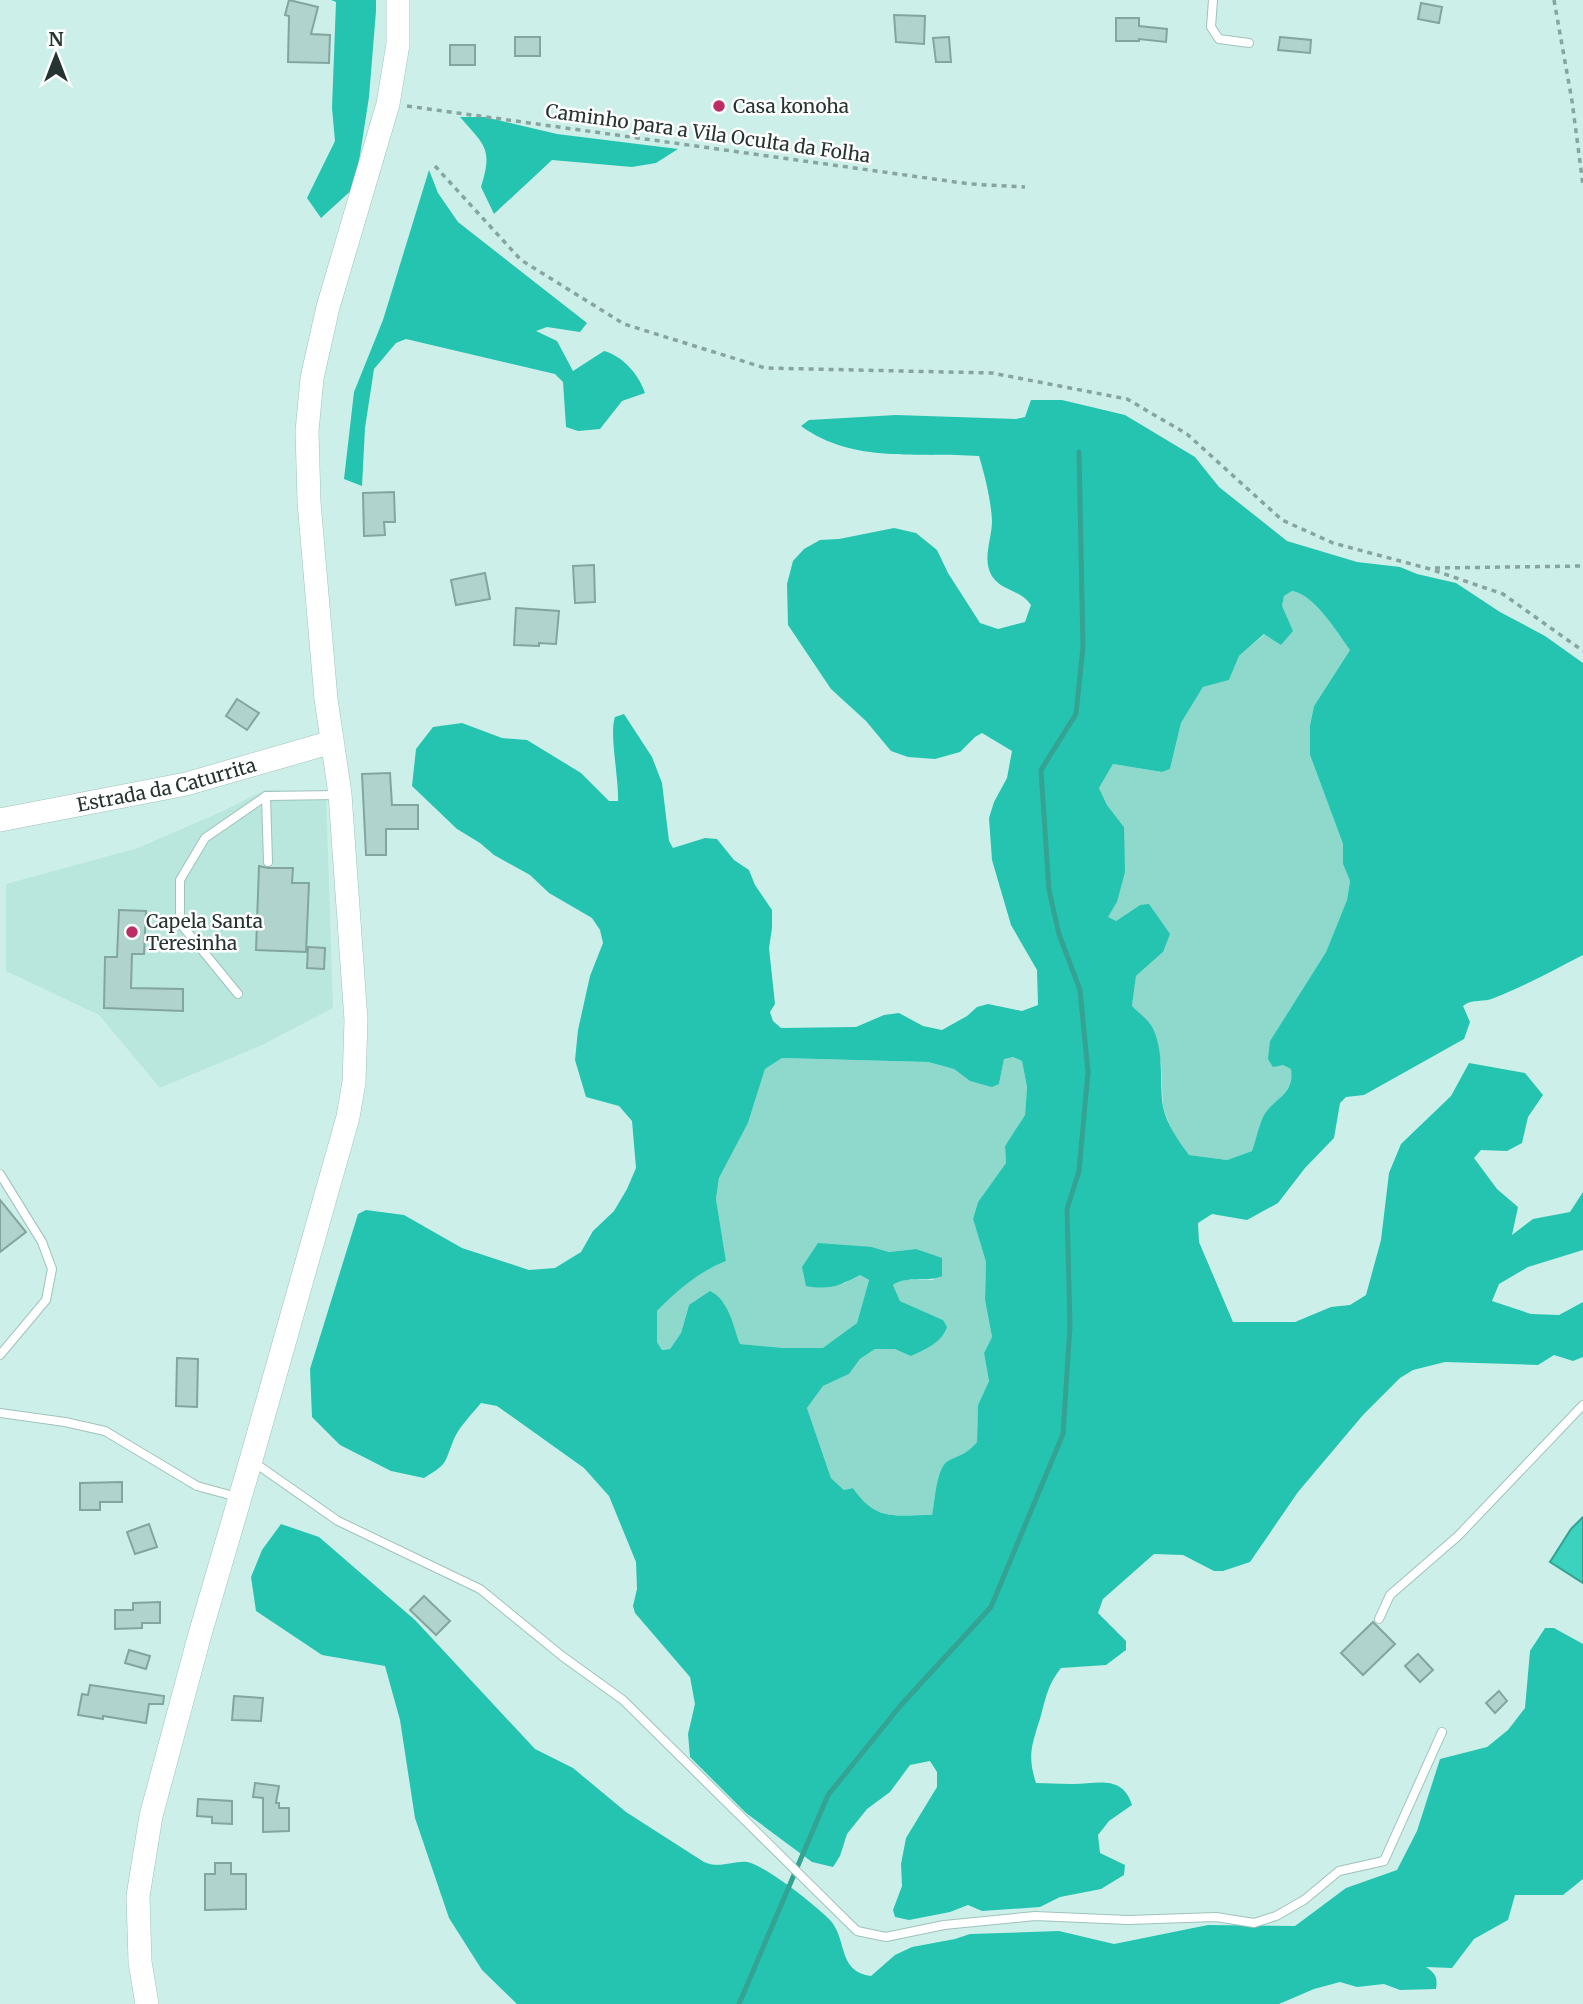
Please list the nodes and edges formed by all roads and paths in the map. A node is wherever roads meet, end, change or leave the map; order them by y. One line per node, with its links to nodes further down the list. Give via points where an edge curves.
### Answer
1 (398, 0): 5 (main road, via 398,44)
2 (1213, 0): 4 (lane, via 1211,27 1219,39)
3 (1554, 0): 7 (path)
4 (1249, 43)
5 (388, 104): 8 (path, Caminho para a Vila Oculta da Folha, via 970,184); 12 (main road, via 328,307 312,378 307,431 309,502)
6 (435, 166): 10 (path, via 520,260 624,324 765,368 992,373 1127,399 1187,434 1282,520 1333,543)
7 (1583, 185)
8 (1025, 187)
9 (1583, 565): 10 (path)
10 (1430, 569): 11 (path, via 1503,594)
11 (1583, 651)
12 (332, 742): 13 (main road); 15 (main road, Estrada da Caturrita, via 186,784)
13 (340, 794): 14 (lane); 22 (main road, via 356,1020 354,1083)
14 (267, 796): 16 (lane); 17 (lane, via 205,838 180,880 180,923)
15 (0, 820)
16 (268, 862)
17 (238, 994)
18 (0, 1174): 19 (lane, via 42,1242 52,1269 46,1300)
19 (0, 1355)
20 (1583, 1405): 24 (lane, via 1458,1536 1390,1595)
21 (0, 1413): 23 (lane, via 105,1431 197,1486)
22 (251, 1460): 23 (main road); 25 (lane, via 338,1521 480,1589 624,1700 857,1931 886,1937 944,1925 1035,1916 1216,1917 1254,1923 1276,1916 1339,1871 1384,1861)
23 (240, 1498): 26 (main road, via 151,1816 138,1896)
24 (1379, 1619)
25 (1442, 1732)
26 (147, 2004)

